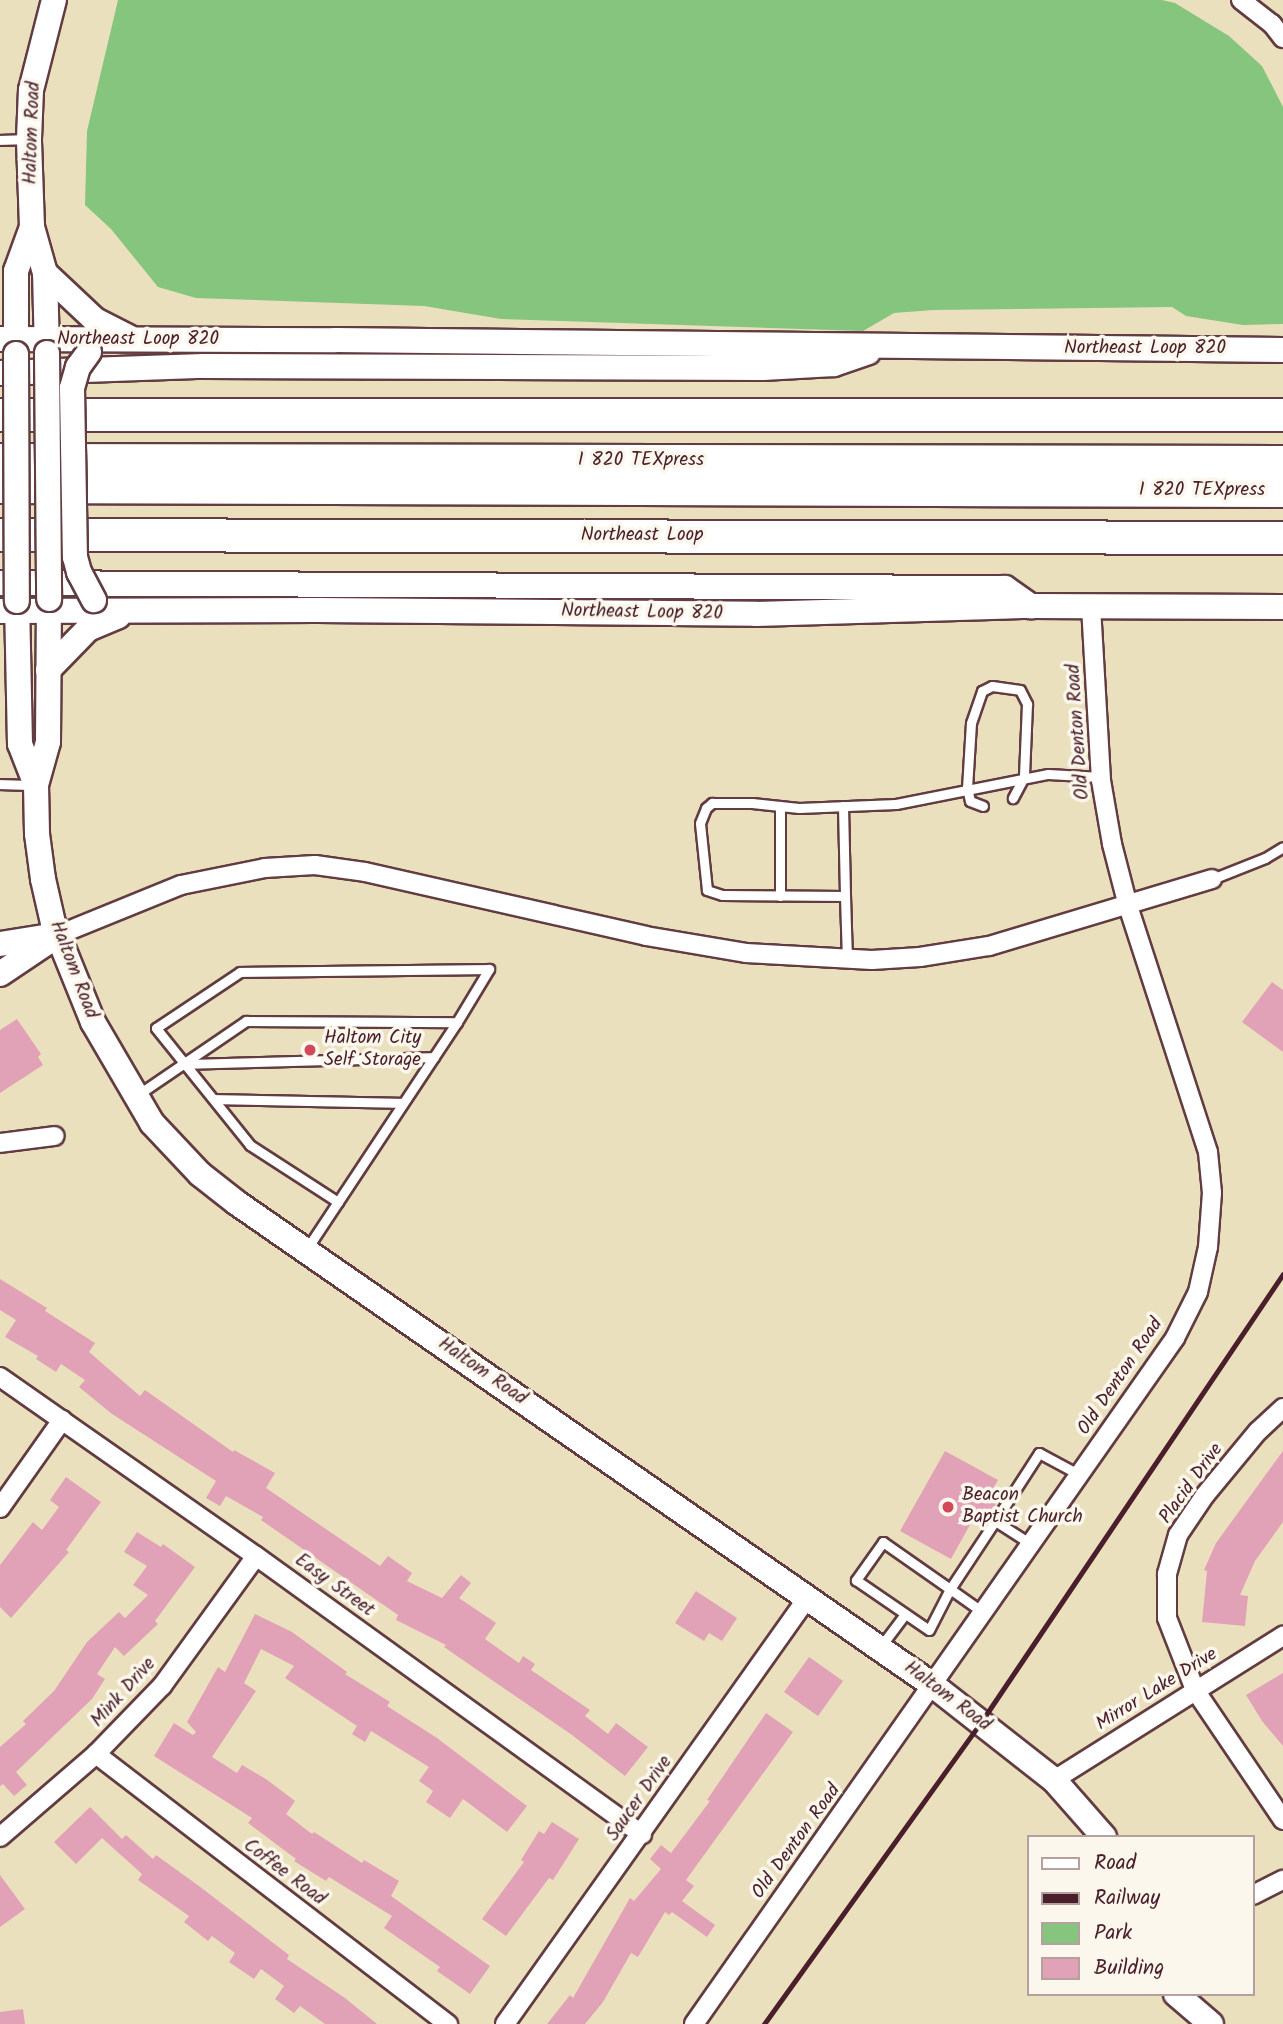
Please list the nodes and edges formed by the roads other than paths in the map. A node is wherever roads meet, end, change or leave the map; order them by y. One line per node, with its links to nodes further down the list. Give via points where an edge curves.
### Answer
1 (54, 0): 5 (main road, Haltom Road, via 31,90)
2 (1241, 0): 3 (street, via 1272,23)
3 (1283, 38)
4 (0, 139): 5 (lane)
5 (29, 139): 6 (main road, Haltom Road)
6 (32, 227): 7 (main road, Haltom Road); 8 (main road, Haltom Road)
7 (16, 271): 9 (main road); 11 (main road, Haltom Road)
8 (45, 273): 10 (main road, via 95,320); 13 (main road, Haltom Road)
9 (0, 294)
10 (136, 340): 12 (main road, Northeast Loop 820); 14 (main road, Northeast Loop 820)
11 (10, 344): 13 (main road, Northeast Loop 820); 25 (main road, Haltom Road, bridge)
12 (100, 346): 13 (main road, Northeast Loop 820); 30 (main road, bridge, via 79,367 72,388 75,557 94,600)
13 (47, 347): 26 (main road, Haltom Road, bridge)
14 (881, 347): 15 (main road, Northeast Loop 820); 16 (main road, via 834,364 763,368 204,366)
15 (1283, 350)
16 (0, 373)
17 (0, 415): 18 (highway)
18 (1283, 415)
19 (0, 460): 20 (highway, I 820 TEXpress)
20 (1283, 462)
21 (0, 487): 22 (highway, I 820 TEXpress)
22 (1283, 491)
23 (0, 535): 24 (highway, Northeast Loop)
24 (1283, 538)
25 (8, 601): 26 (main road, Northeast Loop 820); 27 (main road, via 1005,588); 31 (main road, Haltom Road)
26 (49, 606): 30 (main road, Northeast Loop 820); 32 (main road, Haltom Road)
27 (1031, 606): 28 (main road, Northeast Loop 820); 30 (main road, Northeast Loop 820, via 756,614)
28 (1091, 606): 29 (main road, Northeast Loop 820); 33 (street, Old Denton Road)
29 (1283, 607)
30 (126, 612): 32 (main road, via 88,629)
31 (9, 659): 36 (main road, Haltom Road, via 20,744)
32 (48, 670): 36 (main road, Haltom Road, via 48,742)
33 (1101, 776): 34 (lane); 46 (street, Old Denton Road)
34 (1024, 777): 37 (lane); 37 (lane, via 1027,704 1020,690 992,686 982,691 971,723); 38 (lane)
35 (0, 784): 36 (lane)
36 (36, 785): 47 (main road, Haltom Road, via 43,879)
37 (967, 788): 40 (lane, via 896,804); 41 (lane, via 970,800)
38 (1013, 798)
39 (780, 806): 40 (lane); 44 (lane); 44 (lane, via 712,803 700,823 707,890 722,895)
40 (843, 806): 45 (lane)
41 (983, 806)
42 (1283, 847): 43 (lane)
43 (1212, 879): 46 (street)
44 (780, 896): 45 (lane)
45 (845, 897): 49 (lane)
46 (1128, 905): 49 (street, via 989,946 920,957); 64 (street, Old Denton Road, via 1208,1152 1212,1193 1208,1247 1198,1292 1175,1338)
47 (58, 935): 48 (main road); 49 (street, via 181,885 265,868 315,865 365,872 646,936 746,953); 50 (main road); 54 (main road, Haltom Road, via 93,1022)
48 (0, 944)
49 (847, 960)
50 (0, 974)
51 (457, 1022): 52 (lane); 53 (lane, via 246,1021); 53 (lane, via 489,969 240,972 156,1028)
52 (434, 1057): 53 (lane); 56 (lane)
53 (183, 1064): 54 (lane); 55 (lane)
54 (135, 1097): 60 (main road, Haltom Road, via 152,1123 200,1174)
55 (215, 1099): 56 (lane); 59 (lane, via 250,1145)
56 (403, 1103): 59 (lane)
57 (55, 1136): 58 (street)
58 (0, 1143)
59 (338, 1202): 60 (lane)
60 (306, 1250): 70 (main road, Haltom Road)
61 (0, 1377): 63 (street, Easy Street)
62 (1283, 1408): 76 (street, Placid Drive, via 1205,1495 1178,1535 1167,1574 1167,1618)
63 (62, 1420): 65 (street); 68 (street, Easy Street)
64 (1080, 1475): 66 (lane, via 1039,1453); 67 (street, Old Denton Road)
65 (0, 1508)
66 (995, 1521): 67 (lane); 69 (lane)
67 (1032, 1545): 71 (street, Old Denton Road)
68 (256, 1556): 77 (street, Mink Drive, via 162,1686); 80 (street, Easy Street)
69 (950, 1589): 71 (lane); 72 (lane, via 929,1630); 72 (lane, via 883,1542 856,1580)
70 (808, 1597): 74 (main road, Haltom Road); 80 (street, Saucer Drive)
71 (984, 1613): 75 (street, Old Denton Road)
72 (905, 1614): 74 (lane)
73 (1283, 1636): 76 (street, Mirror Lake Drive)
74 (879, 1648): 75 (main road, Haltom Road)
75 (934, 1686): 78 (main road, Haltom Road); 89 (street, Old Denton Road)
76 (1195, 1690): 78 (street, Mirror Lake Drive); 79 (street, Placid Drive)
77 (96, 1754): 82 (street, Mink Drive); 87 (street, Coffee Road)
78 (1054, 1780): 81 (main road, Haltom Road)
79 (1283, 1820)
80 (642, 1834): 88 (street, Saucer Drive)
81 (1102, 1835)
82 (0, 1837)
83 (1283, 1880): 84 (street)
84 (1255, 1894)
85 (1175, 1996): 90 (main road)
86 (1177, 1996): 91 (main road)
87 (448, 2024)
88 (505, 2024)
89 (694, 2024)
90 (1180, 2024)
91 (1211, 2024)

